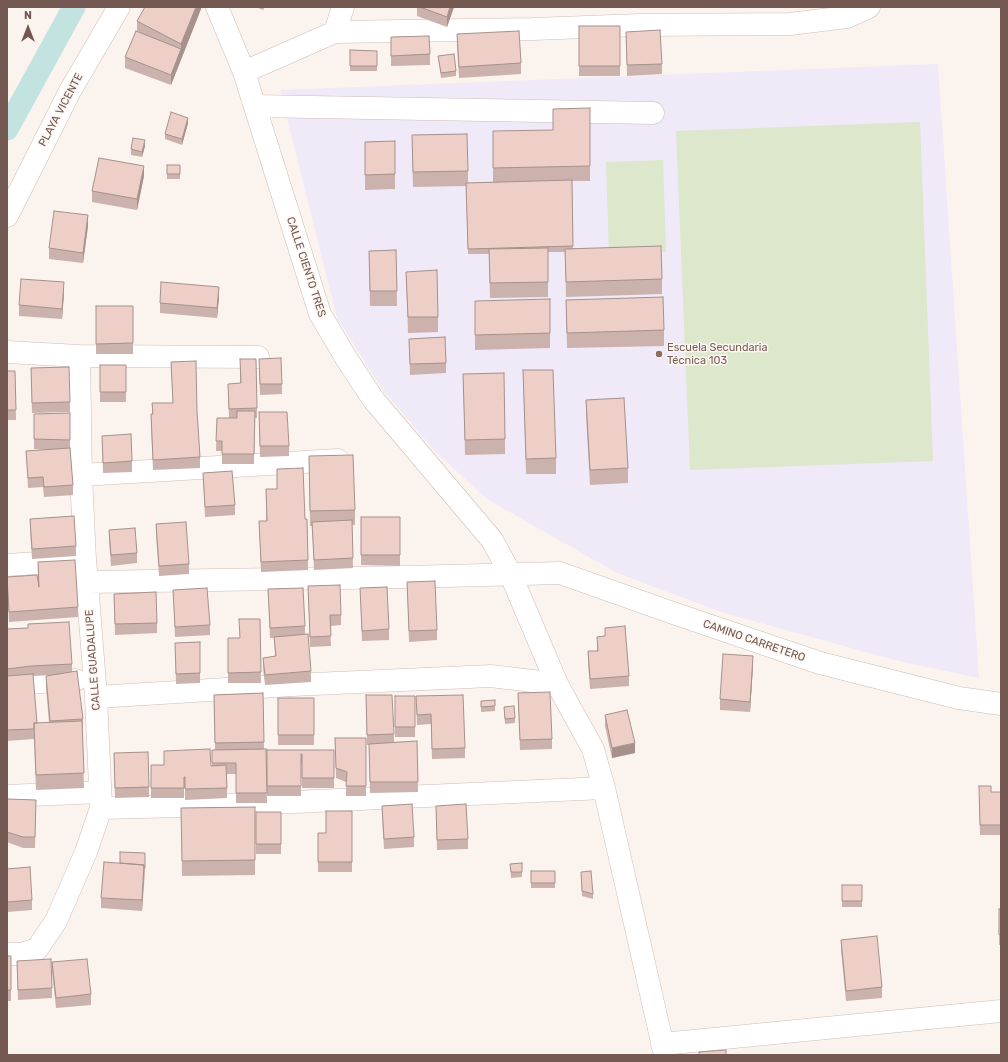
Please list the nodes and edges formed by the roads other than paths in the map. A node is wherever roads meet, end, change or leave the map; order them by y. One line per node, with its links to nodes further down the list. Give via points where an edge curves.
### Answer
1 (119, 7): 11 (street, PLAYA VICENTE, via 70,90)
2 (217, 7): 8 (street, CALLE CIENTO TRES)
3 (343, 7): 7 (street)
4 (869, 7): 5 (street, via 847,16)
5 (790, 15): 6 (street)
6 (639, 16): 7 (street, via 526,29)
7 (335, 32): 8 (street)
8 (244, 72): 9 (street, CALLE CIENTO TRES)
9 (255, 106): 10 (street); 19 (street, CALLE CIENTO TRES, via 320,314 374,399 492,540)
10 (653, 113)
11 (7, 216)
12 (7, 352): 13 (street)
13 (79, 356): 14 (street); 16 (street, CALLE GUADALUPE)
14 (258, 357)
15 (342, 460): 16 (street)
16 (81, 475): 17 (street, CALLE GUADALUPE)
17 (85, 560): 18 (street); 20 (street, CALLE GUADALUPE)
18 (7, 565)
19 (510, 574): 20 (street, CAMINO CARRETERO); 22 (street, CALLE CIENTO TRES); 24 (street, CAMINO CARRETERO, via 560,573 820,663 959,698)
20 (87, 582): 23 (street, CALLE GUADALUPE)
21 (7, 684): 23 (street)
22 (557, 684): 23 (street, via 491,676 292,685); 25 (street, CALLE CIENTO TRES, via 593,749)
23 (95, 688): 27 (street, CALLE GUADALUPE)
24 (1001, 704)
25 (604, 788): 27 (street, via 220,805); 30 (street, CALLE CIENTO TRES)
26 (7, 796): 27 (street)
27 (100, 800): 28 (street, CALLE GUADALUPE, via 86,852 56,921 37,949 21,954)
28 (7, 954)
29 (1001, 1011): 30 (street)
30 (664, 1050)

